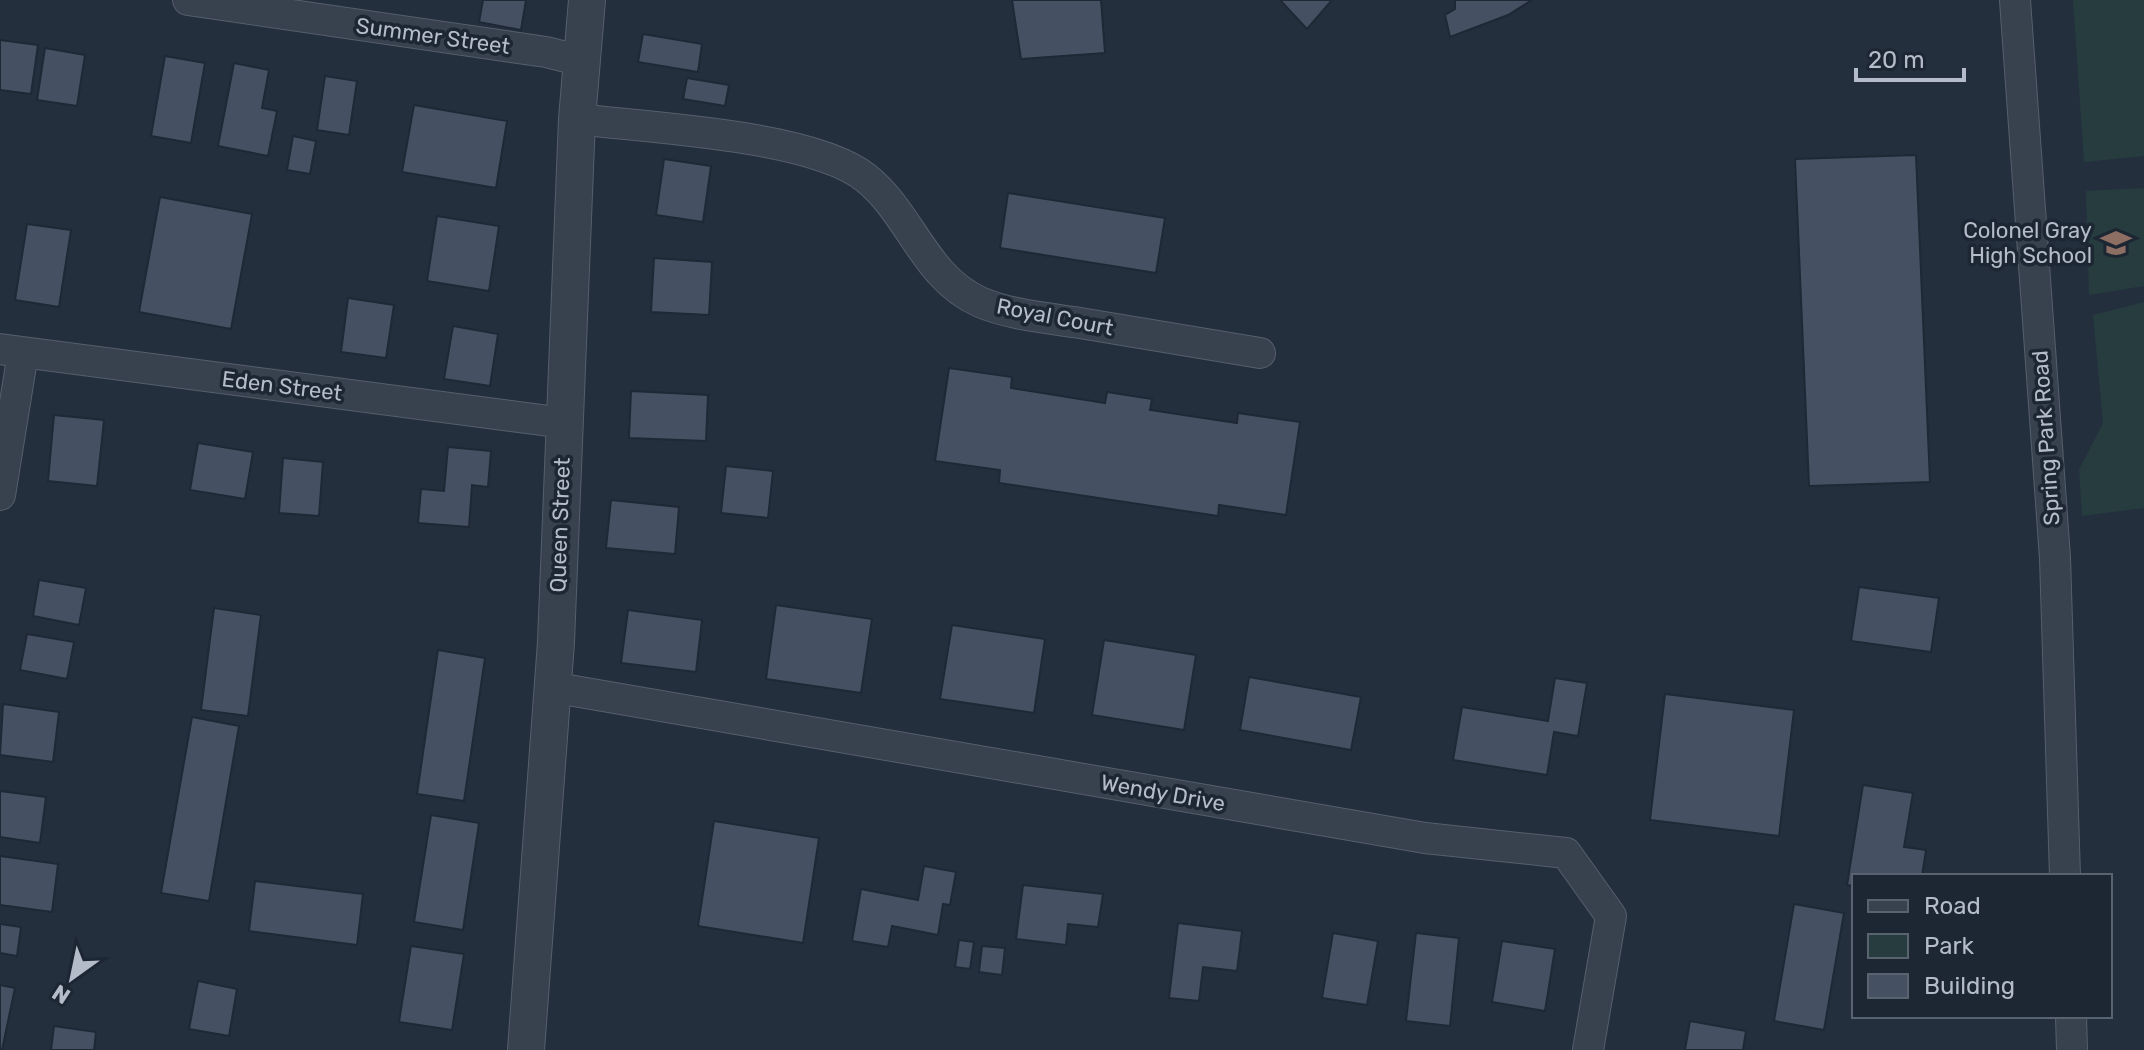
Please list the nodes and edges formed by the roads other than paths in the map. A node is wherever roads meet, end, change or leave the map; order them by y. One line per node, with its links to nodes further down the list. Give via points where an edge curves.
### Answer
1 (188, 0): 4 (street, Summer Street)
2 (587, 0): 4 (street, Queen Street)
3 (2015, 0): 11 (street, Spring Park Road, via 2055,558)
4 (582, 61): 5 (street, Queen Street)
5 (577, 119): 7 (street, Royal Court, via 780,144 837,160 889,199 940,274 982,303); 8 (street, Queen Street)
6 (11, 351): 8 (street, Eden Street); 9 (street)
7 (1260, 353)
8 (565, 423): 10 (street, Queen Street)
9 (0, 495)
10 (551, 687): 13 (street, Queen Street); 14 (street, Wendy Drive, via 1412,836 1566,853 1611,916)
11 (2065, 874)
12 (2071, 1018): 15 (street)
13 (526, 1050)
14 (1588, 1050)
15 (2072, 1050)

